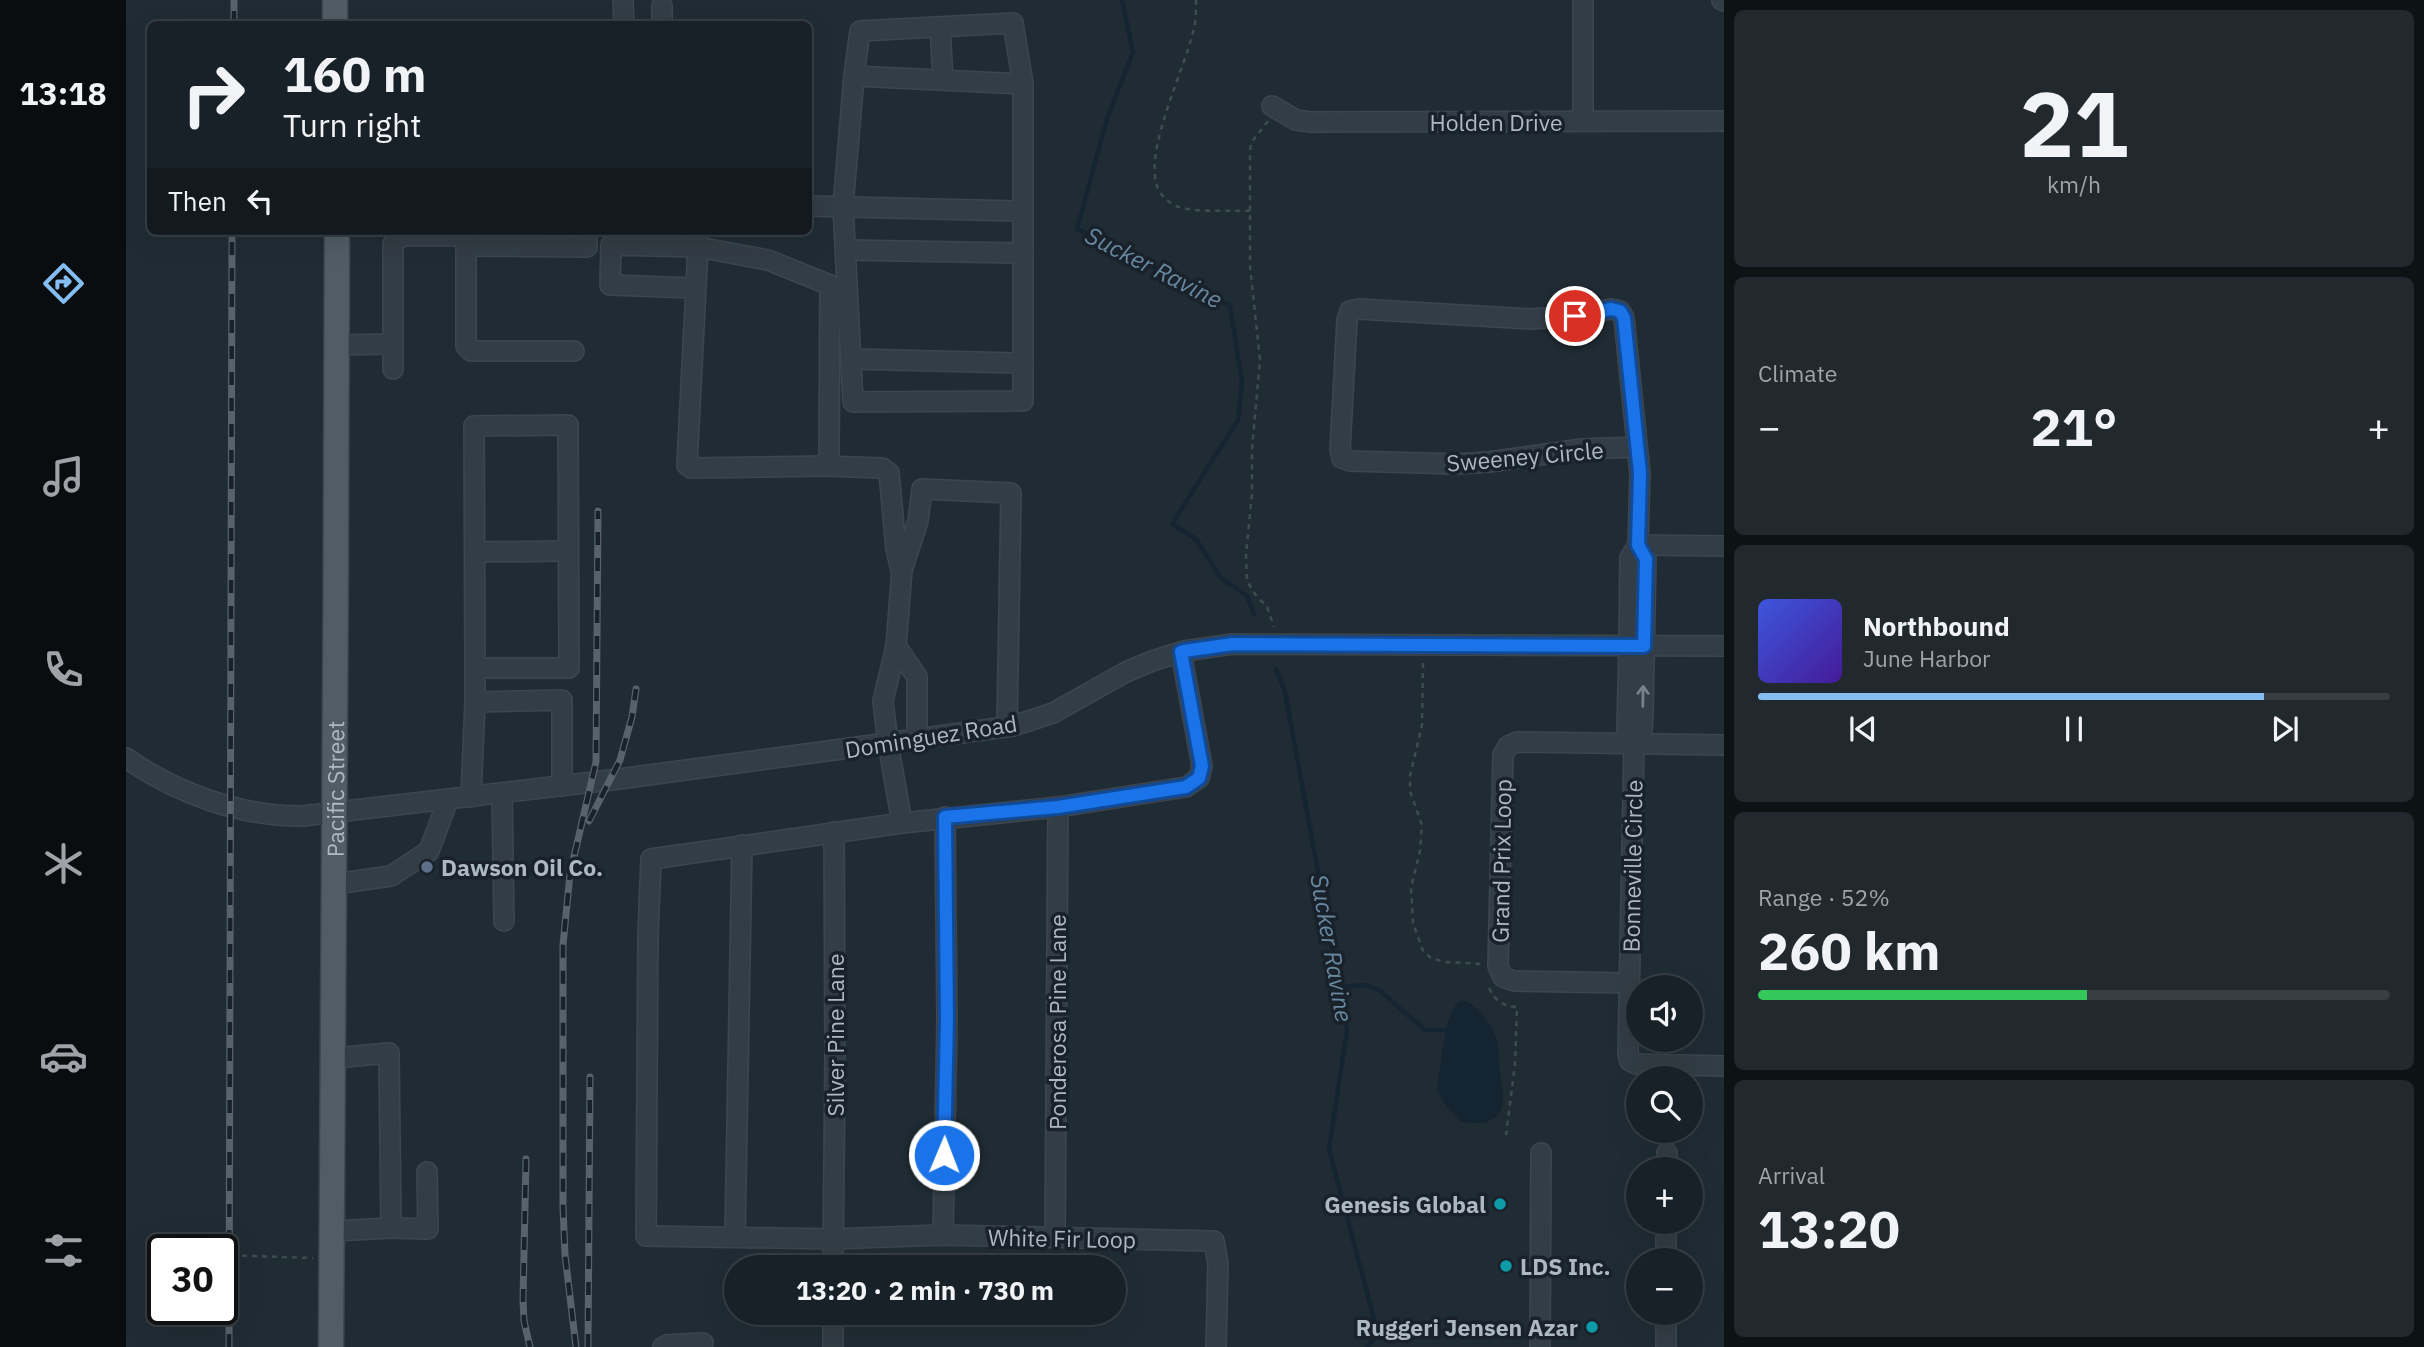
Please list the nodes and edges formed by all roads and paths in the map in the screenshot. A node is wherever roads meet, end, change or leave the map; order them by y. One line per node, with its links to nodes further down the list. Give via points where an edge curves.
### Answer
1 (335, 0): 5 (main road)
2 (622, 0): 6 (street)
3 (1196, 0): 17 (path, via 1194,32 1162,133 1155,179 1166,200 1178,207)
4 (1583, 0): 12 (street)
5 (335, 21)
6 (624, 21)
7 (940, 27): 8 (street, via 860,31); 9 (street); 10 (street, via 1013,23)
8 (854, 76): 9 (street); 15 (street)
9 (943, 80): 10 (street)
10 (1023, 84): 16 (street)
11 (1275, 108): 12 (street, Holden Drive, via 1296,120 1311,122); 17 (path, via 1251,143)
12 (1583, 121): 13 (street, Holden Drive)
13 (1724, 121)
14 (812, 205): 15 (street)
15 (843, 206): 16 (street); 22 (street)
16 (1023, 211): 23 (street)
17 (1251, 211): 38 (path, via 1250,266 1261,360 1247,580 1267,607)
18 (337, 235): 26 (main road, Pacific Street)
19 (587, 235): 20 (street, via 587,247)
20 (466, 237): 25 (street, via 401,236 393,244); 27 (street, via 466,346 471,351)
21 (698, 239): 24 (street); 24 (street, via 611,246 610,285); 32 (street, via 830,285 829,456)
22 (846, 250): 23 (street); 28 (street)
23 (1023, 253): 29 (street)
24 (695, 288): 32 (street, via 687,465)
25 (393, 344): 26 (street); 30 (street)
26 (336, 345): 57 (main road, Pacific Street)
27 (574, 351)
28 (851, 359): 29 (street); 29 (street, via 853,402 1023,401)
29 (1023, 363)
30 (393, 369)
31 (1637, 447): 31 (street, Sweeney Circle, via 1620,311 1529,319 1350,311 1342,458 1457,464); 33 (street, Sweeney Circle)
32 (825, 466): 37 (street, via 882,468 889,473)
33 (1638, 545): 34 (street); 41 (street, Sweeney Circle, via 1630,558)
34 (1724, 545)
35 (568, 551): 36 (street); 36 (street, via 568,425 554,425 474,426); 44 (street, via 569,668)
36 (475, 552): 44 (street)
37 (902, 570): 40 (street); 46 (street, via 918,522 922,489 1011,492)
38 (1275, 645): 39 (street, Dominguez Road); 43 (street, Dominguez Road, via 1233,644)
39 (1423, 645): 41 (street, Dominguez Road); 64 (path, via 1422,725 1410,776 1410,791 1422,825 1411,888 1413,923 1423,951 1431,958)
40 (896, 646): 47 (street, via 917,677); 48 (street, via 883,701)
41 (1636, 646): 42 (street, Dominguez Road); 49 (street, Bonneville Circle, via 1627,730)
42 (1724, 646)
43 (1181, 652): 46 (street, Dominguez Road, via 1126,672 1053,713); 56 (street, via 1202,766 1199,778 1186,787)
44 (475, 668): 45 (street)
45 (475, 702): 52 (street, via 562,700); 54 (street)
46 (1007, 727): 47 (street, Dominguez Road)
47 (916, 740): 48 (street, Dominguez Road)
48 (888, 743): 52 (street, Dominguez Road); 59 (street)
49 (1634, 744): 50 (street); 65 (street, Bonneville Circle); 67 (street, Grand Prix Loop, via 1517,742 1503,755 1498,966 1503,976 1514,981)
50 (1724, 745)
51 (126, 758): 57 (street, Dominguez Road, via 163,781 217,803 293,816)
52 (562, 786): 53 (street, Dominguez Road)
53 (502, 793): 54 (street, Dominguez Road); 63 (street)
54 (471, 797): 55 (street, Dominguez Road)
55 (447, 800): 57 (street, Dominguez Road); 62 (street, via 429,850 391,876)
56 (1058, 807): 58 (street); 78 (street, Ponderosa Pine Lane)
57 (336, 813): 62 (main road, Pacific Street)
58 (945, 817): 59 (street); 76 (street)
59 (902, 823): 60 (street)
60 (834, 832): 61 (street); 79 (street, Silver Pine Lane)
61 (742, 845): 77 (street); 77 (street, White Fir Loop, via 652,859 648,934 646,1236)
62 (335, 884): 69 (main road, Pacific Street)
63 (504, 921)
64 (1489, 964)
65 (1630, 975)
66 (1487, 980): 71 (path, via 1498,1001 1517,1007)
67 (1626, 983)
68 (1630, 1052): 70 (street, Bonneville Circle, via 1630,1061 1636,1064)
69 (334, 1058): 74 (street, via 389,1053); 75 (main road, Pacific Street)
70 (1724, 1066)
71 (1506, 1135)
72 (1541, 1153): 90 (street)
73 (427, 1172): 74 (street, via 428,1229)
74 (391, 1228): 75 (street)
75 (333, 1231): 82 (main road, Pacific Street)
76 (943, 1235): 78 (street, White Fir Loop); 79 (street, White Fir Loop)
77 (735, 1237): 79 (street, White Fir Loop)
78 (1055, 1238): 89 (street, White Fir Loop, via 1214,1241 1218,1264)
79 (833, 1239): 80 (street)
80 (833, 1255)
81 (238, 1256): 82 (path)
82 (332, 1259): 86 (main road, Pacific Street)
83 (833, 1325): 88 (street)
84 (1666, 1325): 91 (street)
85 (703, 1343): 87 (street)
86 (331, 1347)
87 (663, 1347)
88 (834, 1347)
89 (1216, 1347)
90 (1540, 1347)
91 (1666, 1347)

